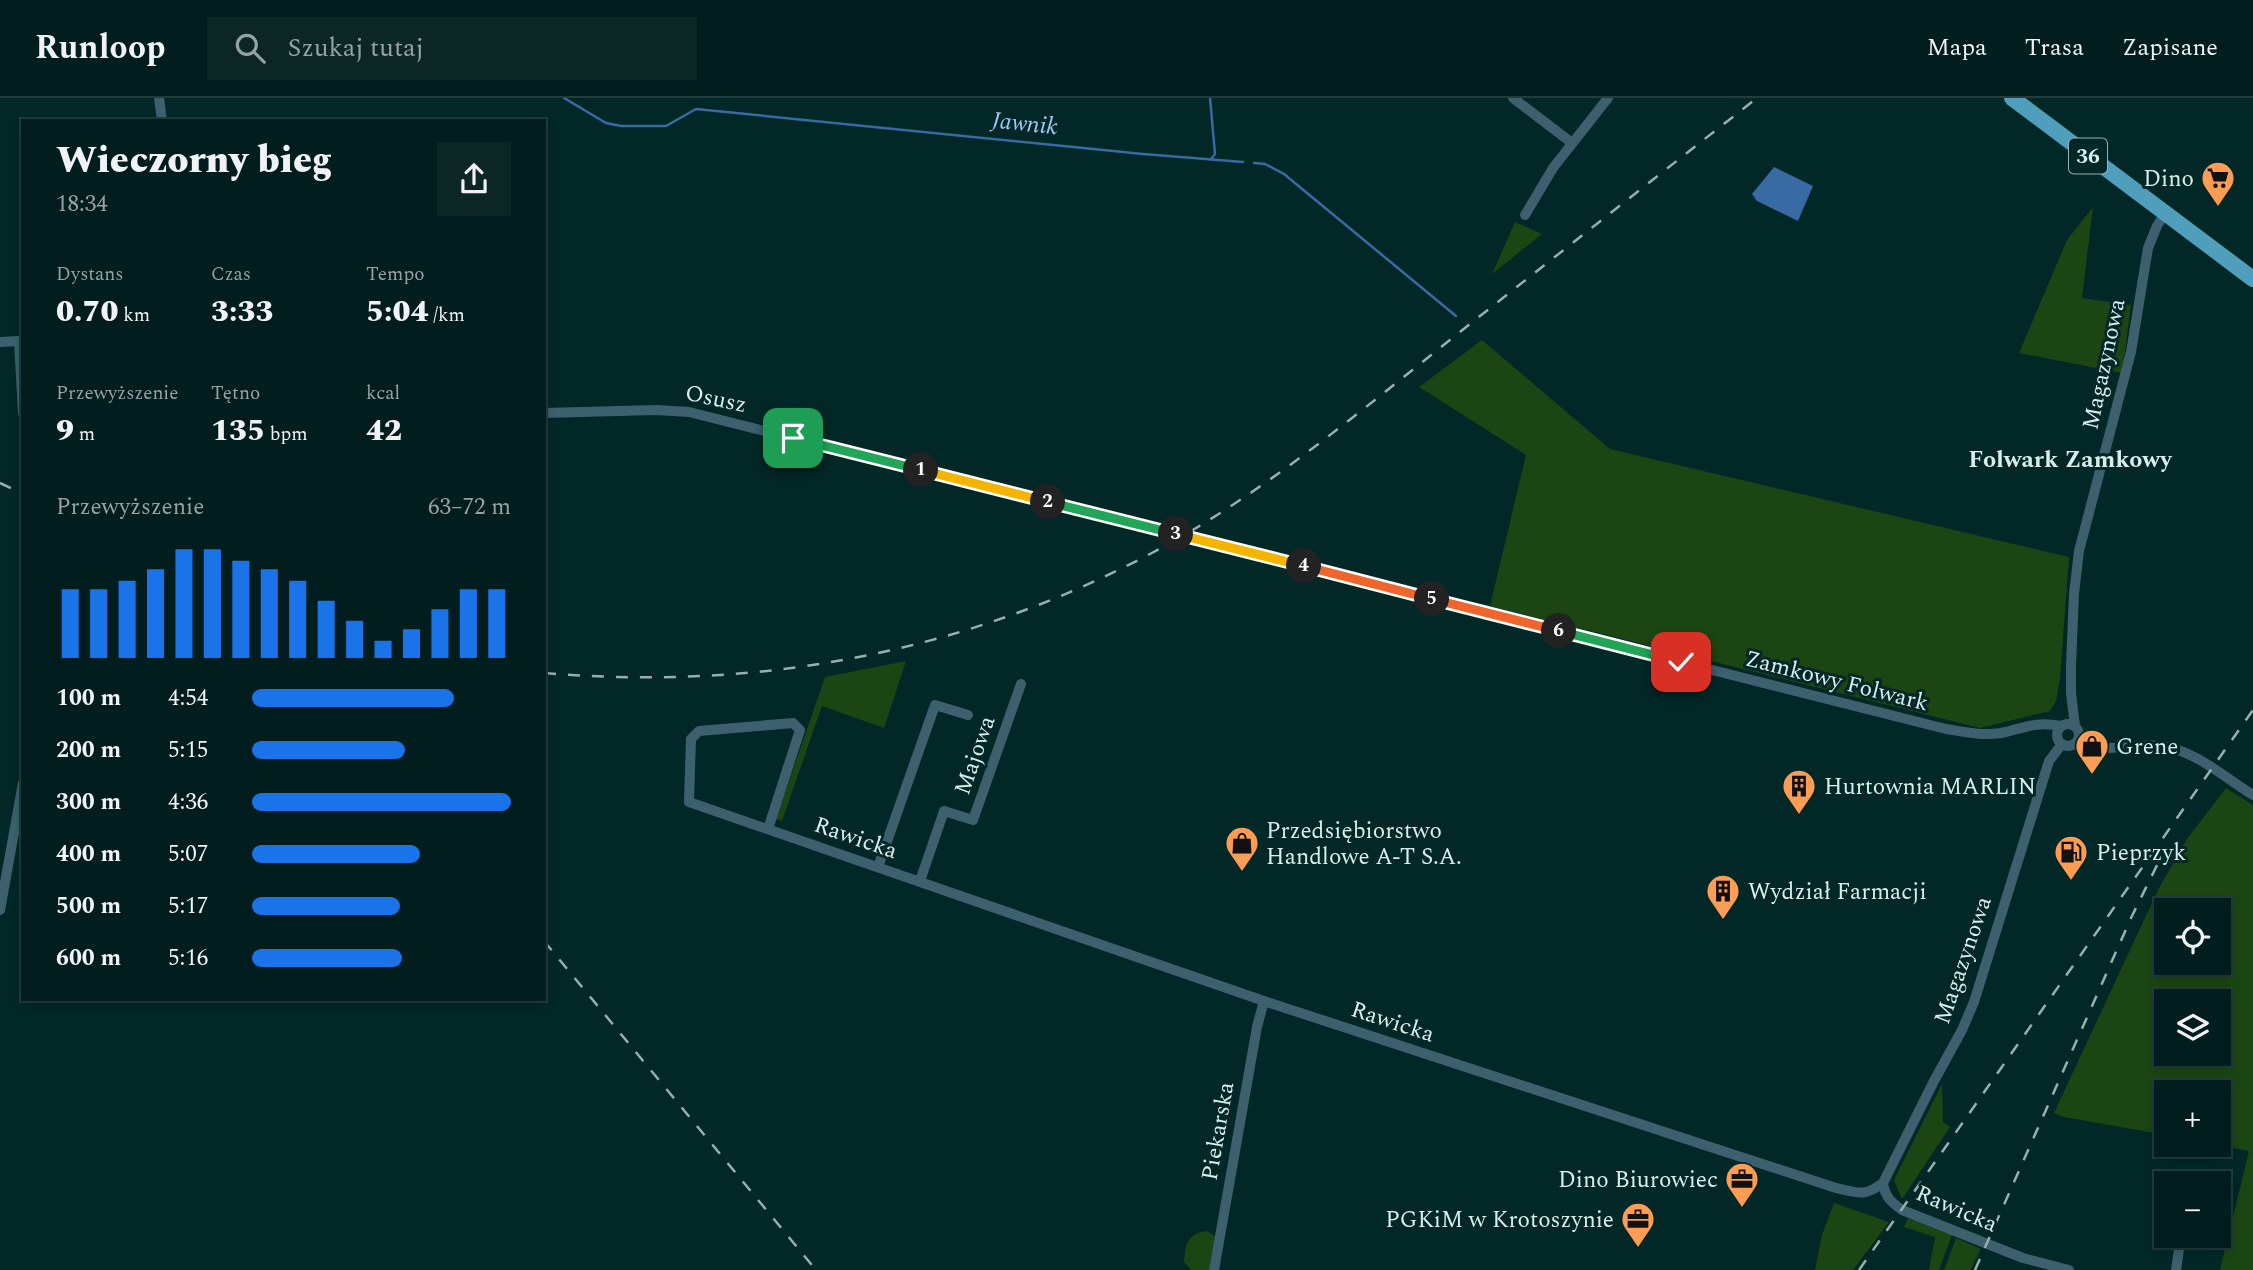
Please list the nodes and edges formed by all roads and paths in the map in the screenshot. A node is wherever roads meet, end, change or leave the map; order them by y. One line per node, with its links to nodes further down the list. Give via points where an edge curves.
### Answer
1 (159, 98): 5 (street)
2 (1513, 98): 6 (street)
3 (1608, 98): 6 (street)
4 (2012, 98): 7 (main road, 36)
5 (162, 119)
6 (1572, 143): 8 (street)
7 (2165, 213): 9 (main road, 36); 16 (street, Magazynowa, via 2148,248 2131,352 2079,551)
8 (1525, 215)
9 (2253, 279)
10 (21, 341): 11 (street)
11 (0, 342)
12 (546, 413): 13 (street, Osusz, via 689,412)
13 (1153, 528): 16 (street, Zamkowy Folwark, via 1946,729 1978,735 2043,723)
14 (1021, 684): 21 (street, Majowa, via 973,820 944,811)
15 (968, 715): 20 (street, via 934,705)
16 (2068, 733): 18 (street, Zamkowy Folwark, via 2088,749 2165,747 2198,759); 24 (street, Magazynowa, via 2049,761 1962,1030)
17 (21, 794): 22 (street)
18 (2253, 795)
19 (768, 829): 19 (street, Rawicka, via 689,802 691,739 699,731 793,723 800,730); 20 (street, Rawicka)
20 (878, 866): 21 (street, Rawicka)
21 (920, 881): 23 (street, Rawicka)
22 (0, 910)
23 (1264, 1001): 24 (street, Rawicka, via 1836,1188 1860,1194); 26 (street, Piekarska)
24 (1883, 1183): 27 (street, Rawicka, via 1890,1200 1902,1209 2023,1258)
25 (2179, 1248): 28 (street)
26 (1214, 1270)
27 (2069, 1270)
28 (2176, 1270)

